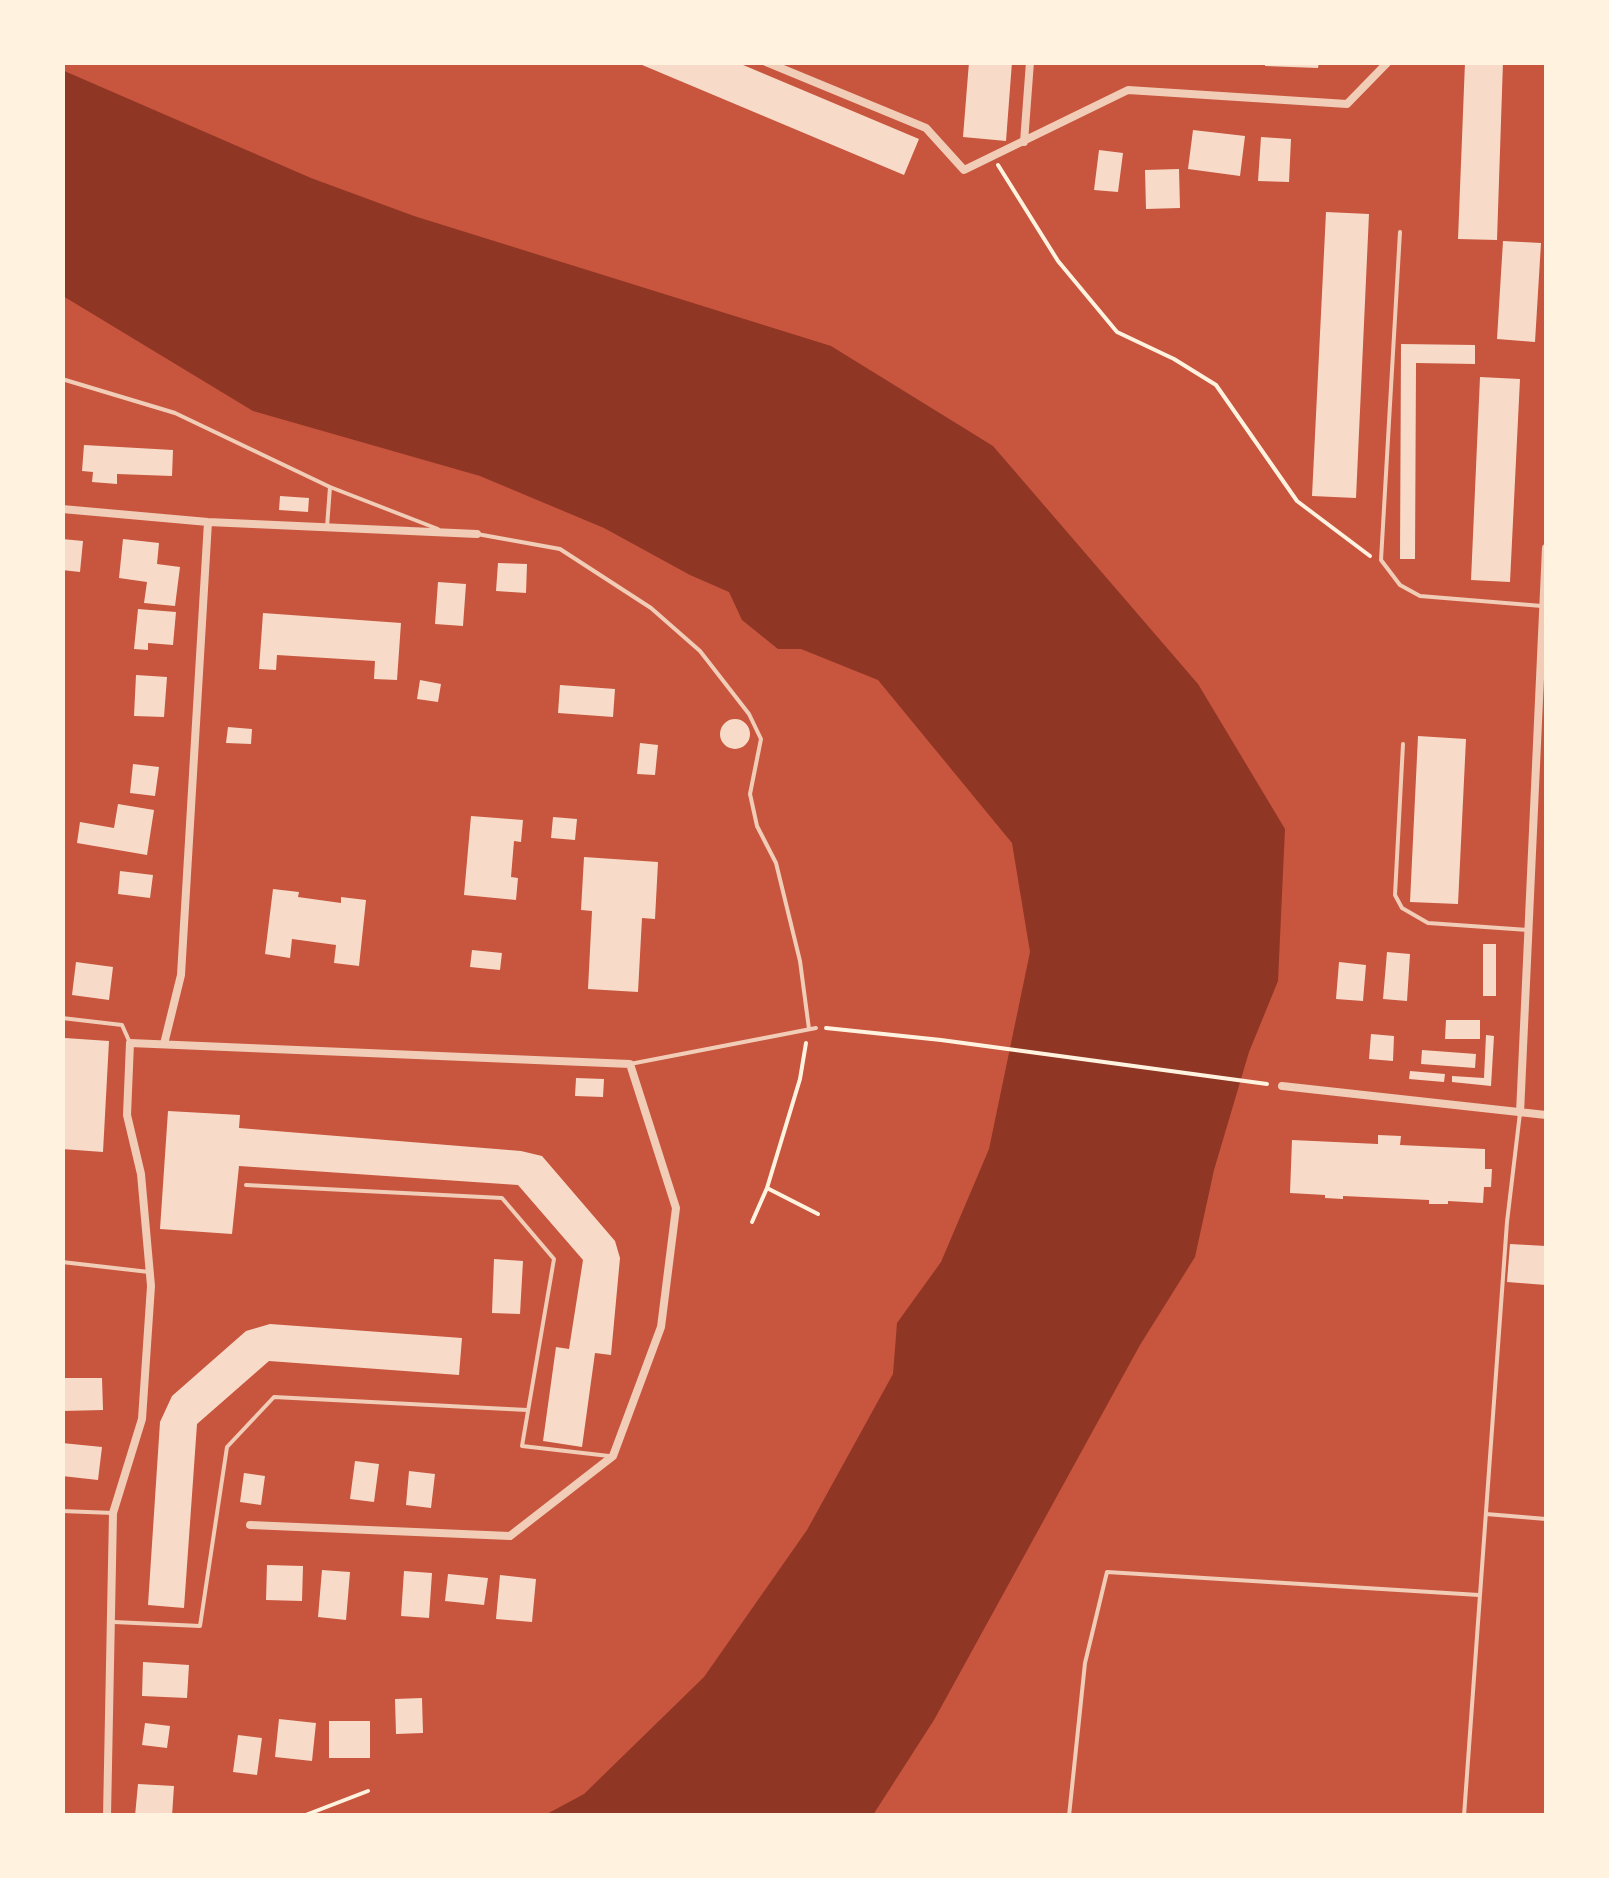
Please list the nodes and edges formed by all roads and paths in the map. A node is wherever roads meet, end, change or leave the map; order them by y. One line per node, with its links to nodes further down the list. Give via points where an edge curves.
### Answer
1 (766, 62): 5 (street, via 926,128 964,170)
2 (1030, 62): 4 (street)
3 (1388, 62): 4 (street, via 1347,104 1128,90)
4 (1024, 142): 5 (street)
5 (993, 157): 15 (path, via 1058,261 1117,332 1216,385 1297,501)
6 (1400, 232): 15 (lane)
7 (62, 379): 8 (lane, via 175,413)
8 (330, 487): 11 (lane); 12 (lane)
9 (62, 509): 10 (street)
10 (208, 522): 11 (street); 22 (street, via 181,976)
11 (327, 527): 12 (street)
12 (446, 533): 13 (street)
13 (477, 534): 20 (lane, via 560,549 651,608 700,651 748,714 761,739 750,794 776,863)
14 (1546, 548): 16 (street)
15 (1381, 560): 16 (lane, via 1400,585 1420,596)
16 (1545, 606): 18 (street)
17 (1403, 744): 18 (lane, via 1395,895 1402,908 1428,924)
18 (1528, 930): 25 (street)
19 (62, 1018): 21 (lane, via 122,1025)
20 (812, 1028): 23 (lane); 24 (path); 28 (path)
21 (130, 1043): 22 (street); 32 (street, via 127,1115)
22 (164, 1044): 23 (street)
23 (630, 1064): 34 (street, via 676,1208 661,1326)
24 (1277, 1085): 25 (street)
25 (1520, 1113): 26 (street); 37 (lane)
26 (1546, 1115)
27 (246, 1184): 33 (lane, via 502,1198 554,1259)
28 (767, 1188): 29 (path); 30 (path)
29 (818, 1214)
30 (752, 1222)
31 (62, 1262): 32 (lane)
32 (150, 1272): 36 (street, via 142,1419)
33 (527, 1410): 34 (lane, via 522,1446); 41 (lane, via 274,1397 226,1447 200,1626)
34 (613, 1456): 39 (street, via 510,1536)
35 (62, 1511): 36 (lane)
36 (113, 1513): 41 (street)
37 (1485, 1514): 38 (lane); 40 (lane)
38 (1546, 1519)
39 (250, 1525)
40 (1480, 1595): 45 (lane, via 1107,1572 1085,1663); 46 (lane)
41 (110, 1622): 43 (street)
42 (368, 1791): 44 (path)
43 (107, 1816)
44 (302, 1816)
45 (1069, 1816)
46 (1464, 1816)

